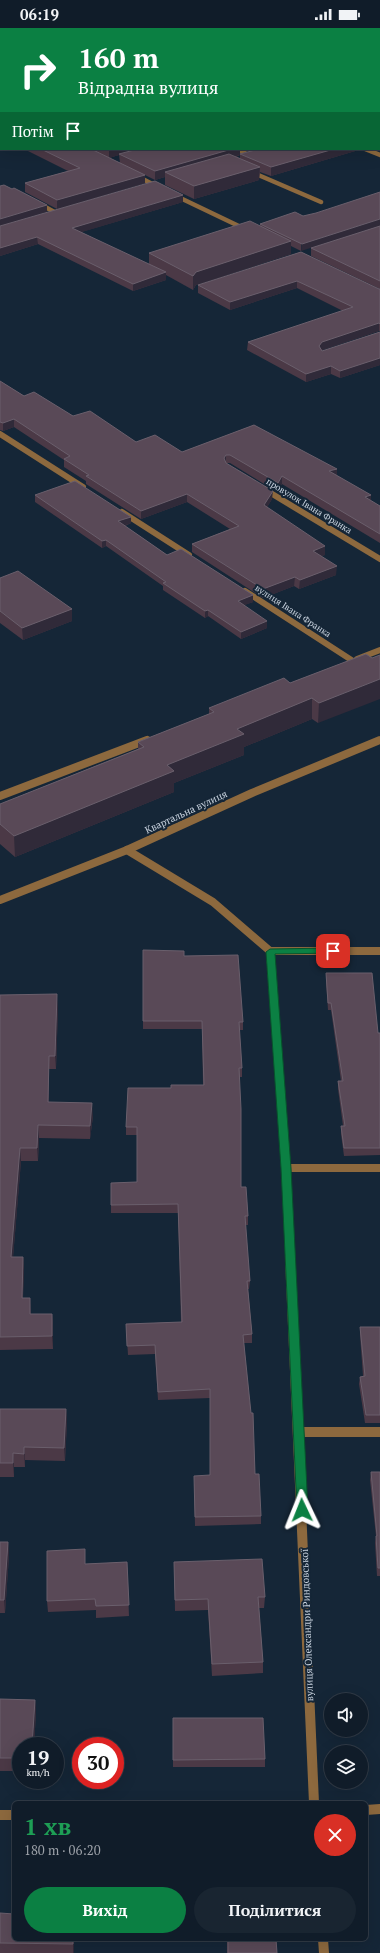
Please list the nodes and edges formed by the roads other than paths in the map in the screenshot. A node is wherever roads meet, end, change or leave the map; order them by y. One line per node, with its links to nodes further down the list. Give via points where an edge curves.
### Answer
1 (237, 150): 5 (street)
2 (368, 150): 4 (street)
3 (258, 154): 5 (street)
4 (380, 155)
5 (252, 156): 6 (street)
6 (245, 158)
7 (244, 169): 14 (street)
8 (129, 172): 9 (street)
9 (155, 186): 10 (street); 11 (street)
10 (162, 186)
11 (148, 188)
12 (169, 192): 18 (street)
13 (32, 200): 16 (street)
14 (321, 202)
15 (65, 211): 16 (street)
16 (58, 214): 17 (street)
17 (50, 216)
18 (253, 232)
19 (0, 434): 21 (street)
20 (261, 487): 24 (street, провулок Івана Франка)
21 (89, 491)
22 (115, 508): 23 (street)
23 (194, 559)
24 (380, 559)
25 (241, 588): 27 (street, вулиця Івана Франка)
26 (380, 650): 27 (street)
27 (353, 661): 28 (street)
28 (346, 664)
29 (154, 737): 31 (street)
30 (380, 740): 32 (street, Квартальна вулиця, via 252,793)
31 (0, 796)
32 (127, 850): 33 (street, Квартальна вулиця); 35 (street, via 213,902)
33 (0, 900)
34 (380, 951): 35 (street)
35 (270, 952): 36 (street, вулиця Олександри Риндовської)
36 (286, 1168): 37 (street); 38 (street, вулиця Олександри Риндовської)
37 (380, 1168)
38 (299, 1432): 39 (street); 40 (street, вулиця Олександри Риндовської)
39 (380, 1432)
40 (314, 1801)
41 (380, 1809): 42 (street)
42 (368, 1810)
43 (0, 1815): 44 (street)
44 (12, 1815)
45 (323, 1941): 46 (street)
46 (324, 1953)

